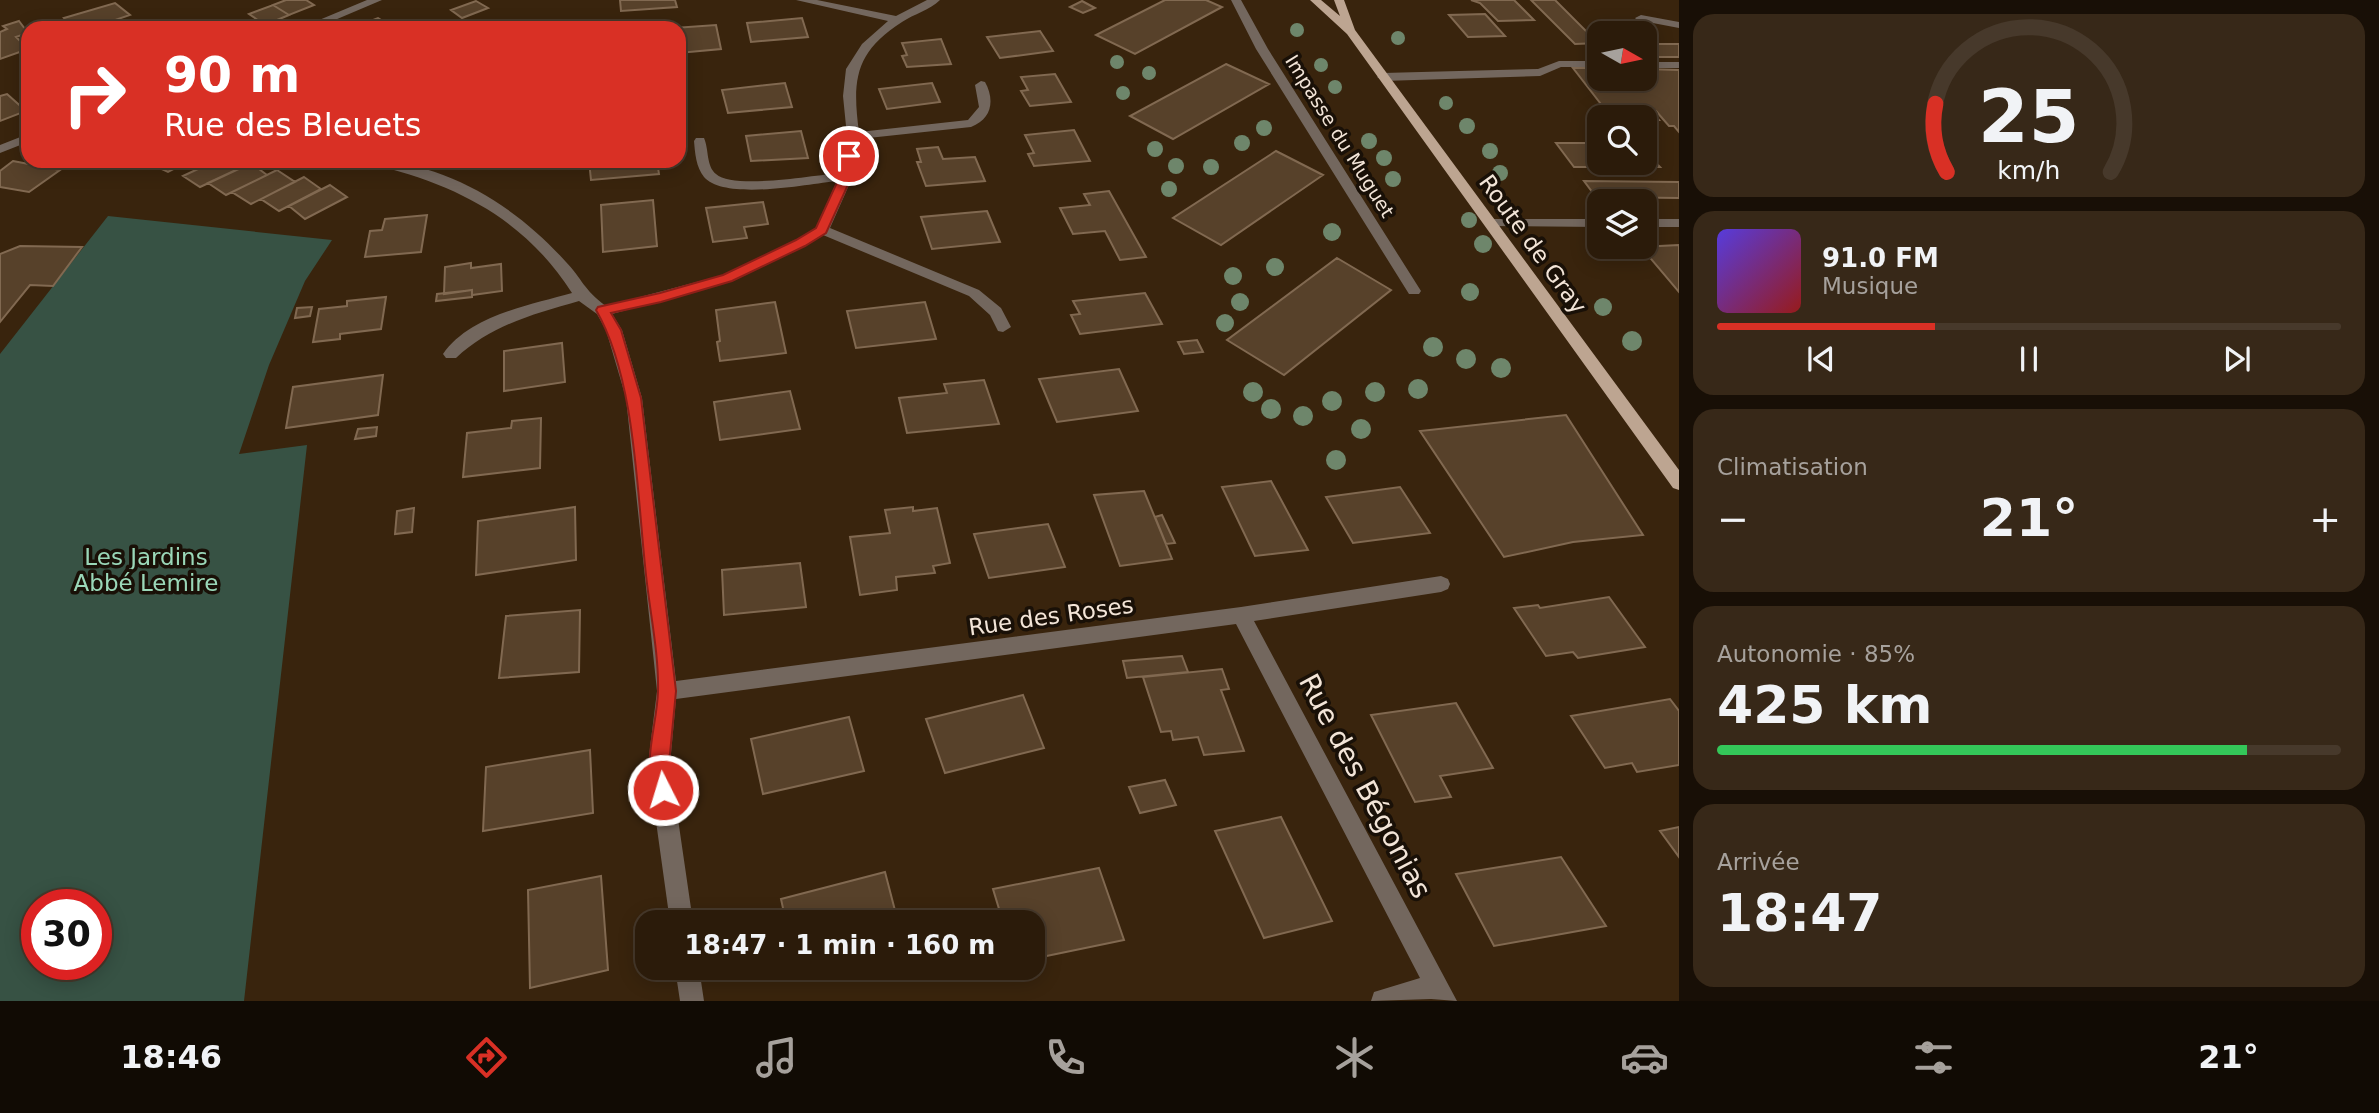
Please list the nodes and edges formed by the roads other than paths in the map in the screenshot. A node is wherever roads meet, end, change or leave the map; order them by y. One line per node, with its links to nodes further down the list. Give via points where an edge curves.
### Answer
1 (377, 0): 9 (street)
2 (802, 0): 8 (street)
3 (935, 0): 8 (street)
4 (1236, 0): 28 (street, Impasse du Muguet)
5 (1315, 0): 11 (main road, Route de Gray)
6 (1339, 0): 11 (main road, Route de Gray)
7 (1642, 18): 10 (street)
8 (897, 20): 17 (street, via 864,45 852,67 847,91)
9 (324, 21)
10 (1679, 25)
11 (1351, 32): 15 (main road, Route de Gray)
12 (1587, 64): 15 (street, via 1559,64 1541,72)
13 (1657, 65): 14 (street)
14 (1679, 65)
15 (1383, 77): 23 (main road, Route de Gray)
16 (981, 85): 17 (street, via 985,109 971,124)
17 (853, 136): 22 (street)
18 (21, 141): 20 (street)
19 (700, 141): 22 (street, via 705,170 727,184)
20 (0, 149)
21 (405, 168): 29 (street, via 483,199 533,237)
22 (846, 176): 27 (street)
23 (1490, 223): 24 (street); 33 (main road, Route de Gray)
24 (1587, 223)
25 (1657, 223): 26 (street)
26 (1679, 223)
27 (822, 230): 30 (street, via 728,278); 31 (street, via 974,293 996,312)
28 (1414, 291)
29 (581, 295): 30 (street); 32 (street, via 488,326 467,337)
30 (603, 310): 36 (street, via 614,330 634,398)
31 (1003, 327)
32 (451, 354)
33 (1679, 484)
34 (1441, 584): 35 (street, Rue des Roses)
35 (1241, 615): 36 (street, Rue des Roses); 39 (street, Rue des Bégonias)
36 (667, 691): 37 (street, via 659,764)
37 (679, 910)
38 (689, 980): 40 (street)
39 (1441, 993): 41 (street, Rue des Bégonias)
40 (692, 1001)
41 (1383, 1001)

